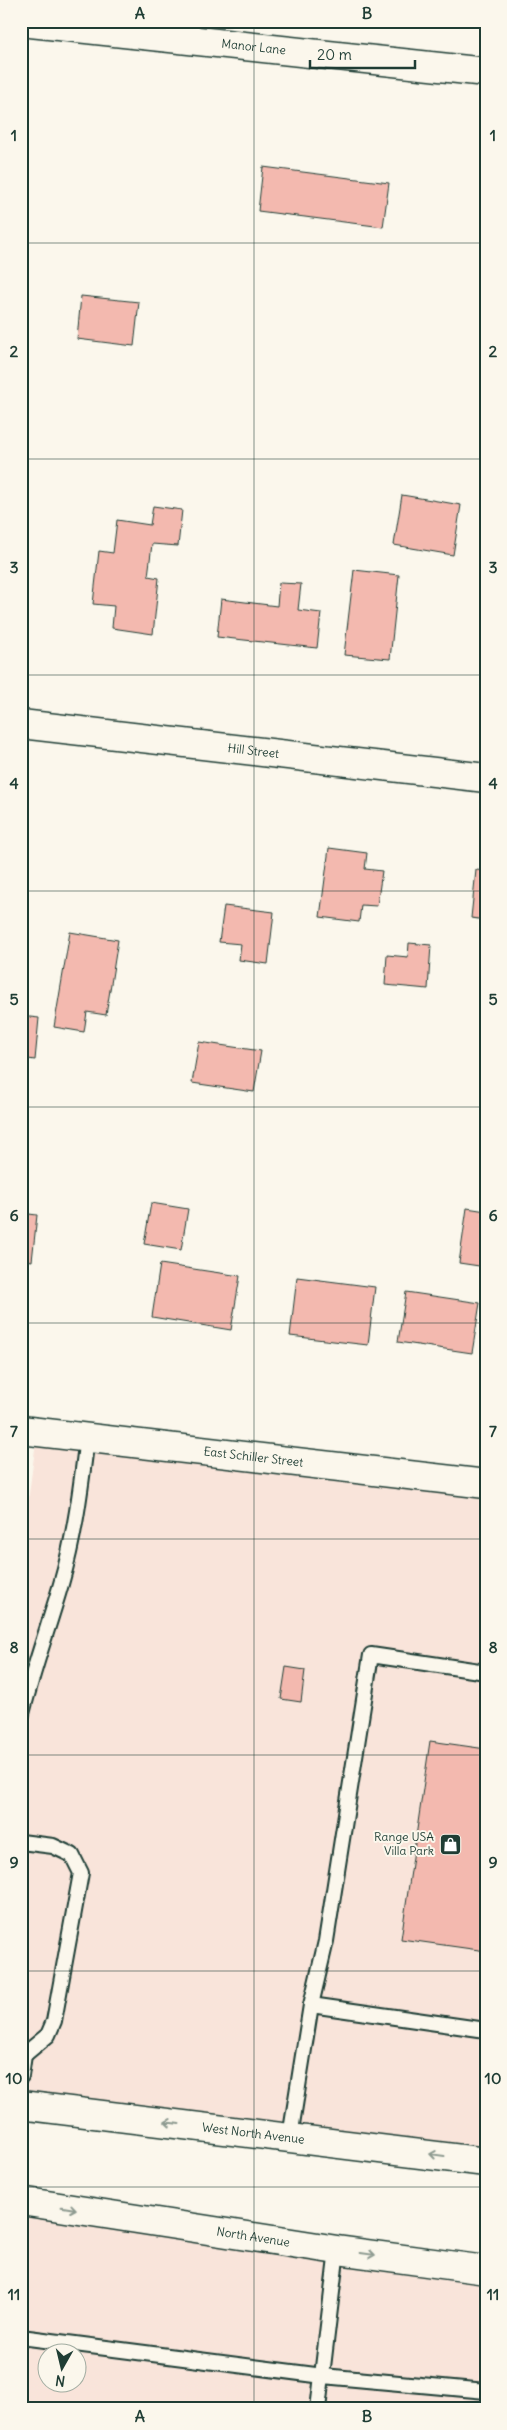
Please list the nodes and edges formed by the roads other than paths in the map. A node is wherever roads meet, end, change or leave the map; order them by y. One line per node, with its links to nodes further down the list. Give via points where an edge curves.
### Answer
1 (21, 22): 2 (street, Manor Lane)
2 (486, 72)
3 (21, 724): 4 (street, Hill Street)
4 (486, 778)
5 (21, 1430): 6 (street, East Schiller Street)
6 (86, 1438): 7 (street, East Schiller Street); 9 (lane, via 72,1541)
7 (486, 1484)
8 (486, 1672): 11 (lane, via 370,1655 326,1941)
9 (21, 1718)
10 (21, 1842): 13 (lane, via 53,1846 72,1855 82,1873 54,2021 48,2035)
11 (311, 2005): 12 (lane); 16 (lane)
12 (486, 2030)
13 (23, 2054): 14 (lane)
14 (21, 2076)
15 (21, 2105): 16 (street, West North Avenue, one-way to 15)
16 (290, 2137): 17 (street, West North Avenue, one-way to 16)
17 (486, 2162)
18 (21, 2201): 19 (street, North Avenue, one-way to 19)
19 (337, 2250): 20 (street, North Avenue, one-way to 20); 22 (lane)
20 (486, 2270)
21 (21, 2337): 22 (lane)
22 (323, 2376): 23 (lane); 24 (lane)
23 (486, 2391)
24 (318, 2409)

